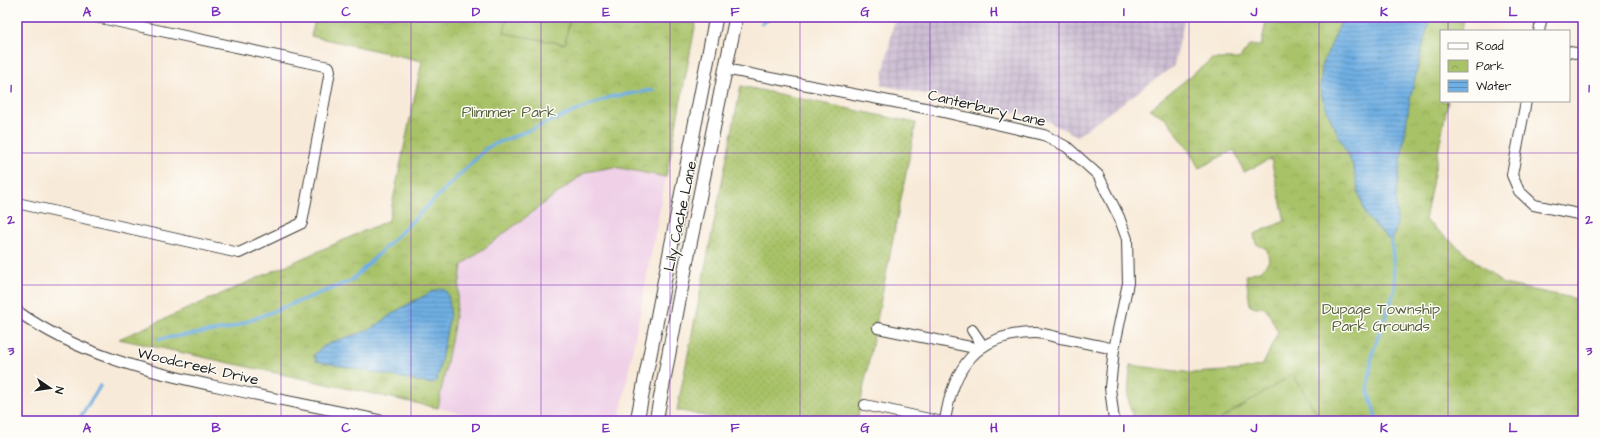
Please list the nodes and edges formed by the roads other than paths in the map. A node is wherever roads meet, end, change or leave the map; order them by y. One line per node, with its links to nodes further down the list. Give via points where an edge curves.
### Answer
1 (96, 17): 11 (street, via 329,67 302,223 239,253)
2 (716, 17): 8 (street, Lily Cache Lane)
3 (736, 17): 9 (street, Lily Cache Lane)
4 (1542, 17): 5 (street)
5 (1539, 30)
6 (1570, 52): 7 (street)
7 (1583, 54)
8 (706, 66): 9 (street); 20 (street, Lily Cache Lane)
9 (726, 69): 17 (street, Canterbury Lane, via 930,109 1044,135 1067,147 1098,175 1119,216 1127,239 1128,283); 21 (street, Lily Cache Lane)
10 (1526, 102): 12 (street, via 1512,175 1519,191 1534,205)
11 (17, 203)
12 (1583, 215)
13 (17, 310): 19 (street, Woodcreek Drive, via 38,326 73,344 122,363 174,378)
14 (878, 328): 16 (street)
15 (972, 330): 16 (street)
16 (982, 347): 17 (street, via 1003,336 1036,333); 23 (street, via 965,363 955,382)
17 (1114, 349): 24 (street, Canterbury Lane, via 1110,387)
18 (865, 405): 22 (street)
19 (383, 421)
20 (638, 421)
21 (656, 421)
22 (938, 421)
23 (945, 421)
24 (1114, 421)

